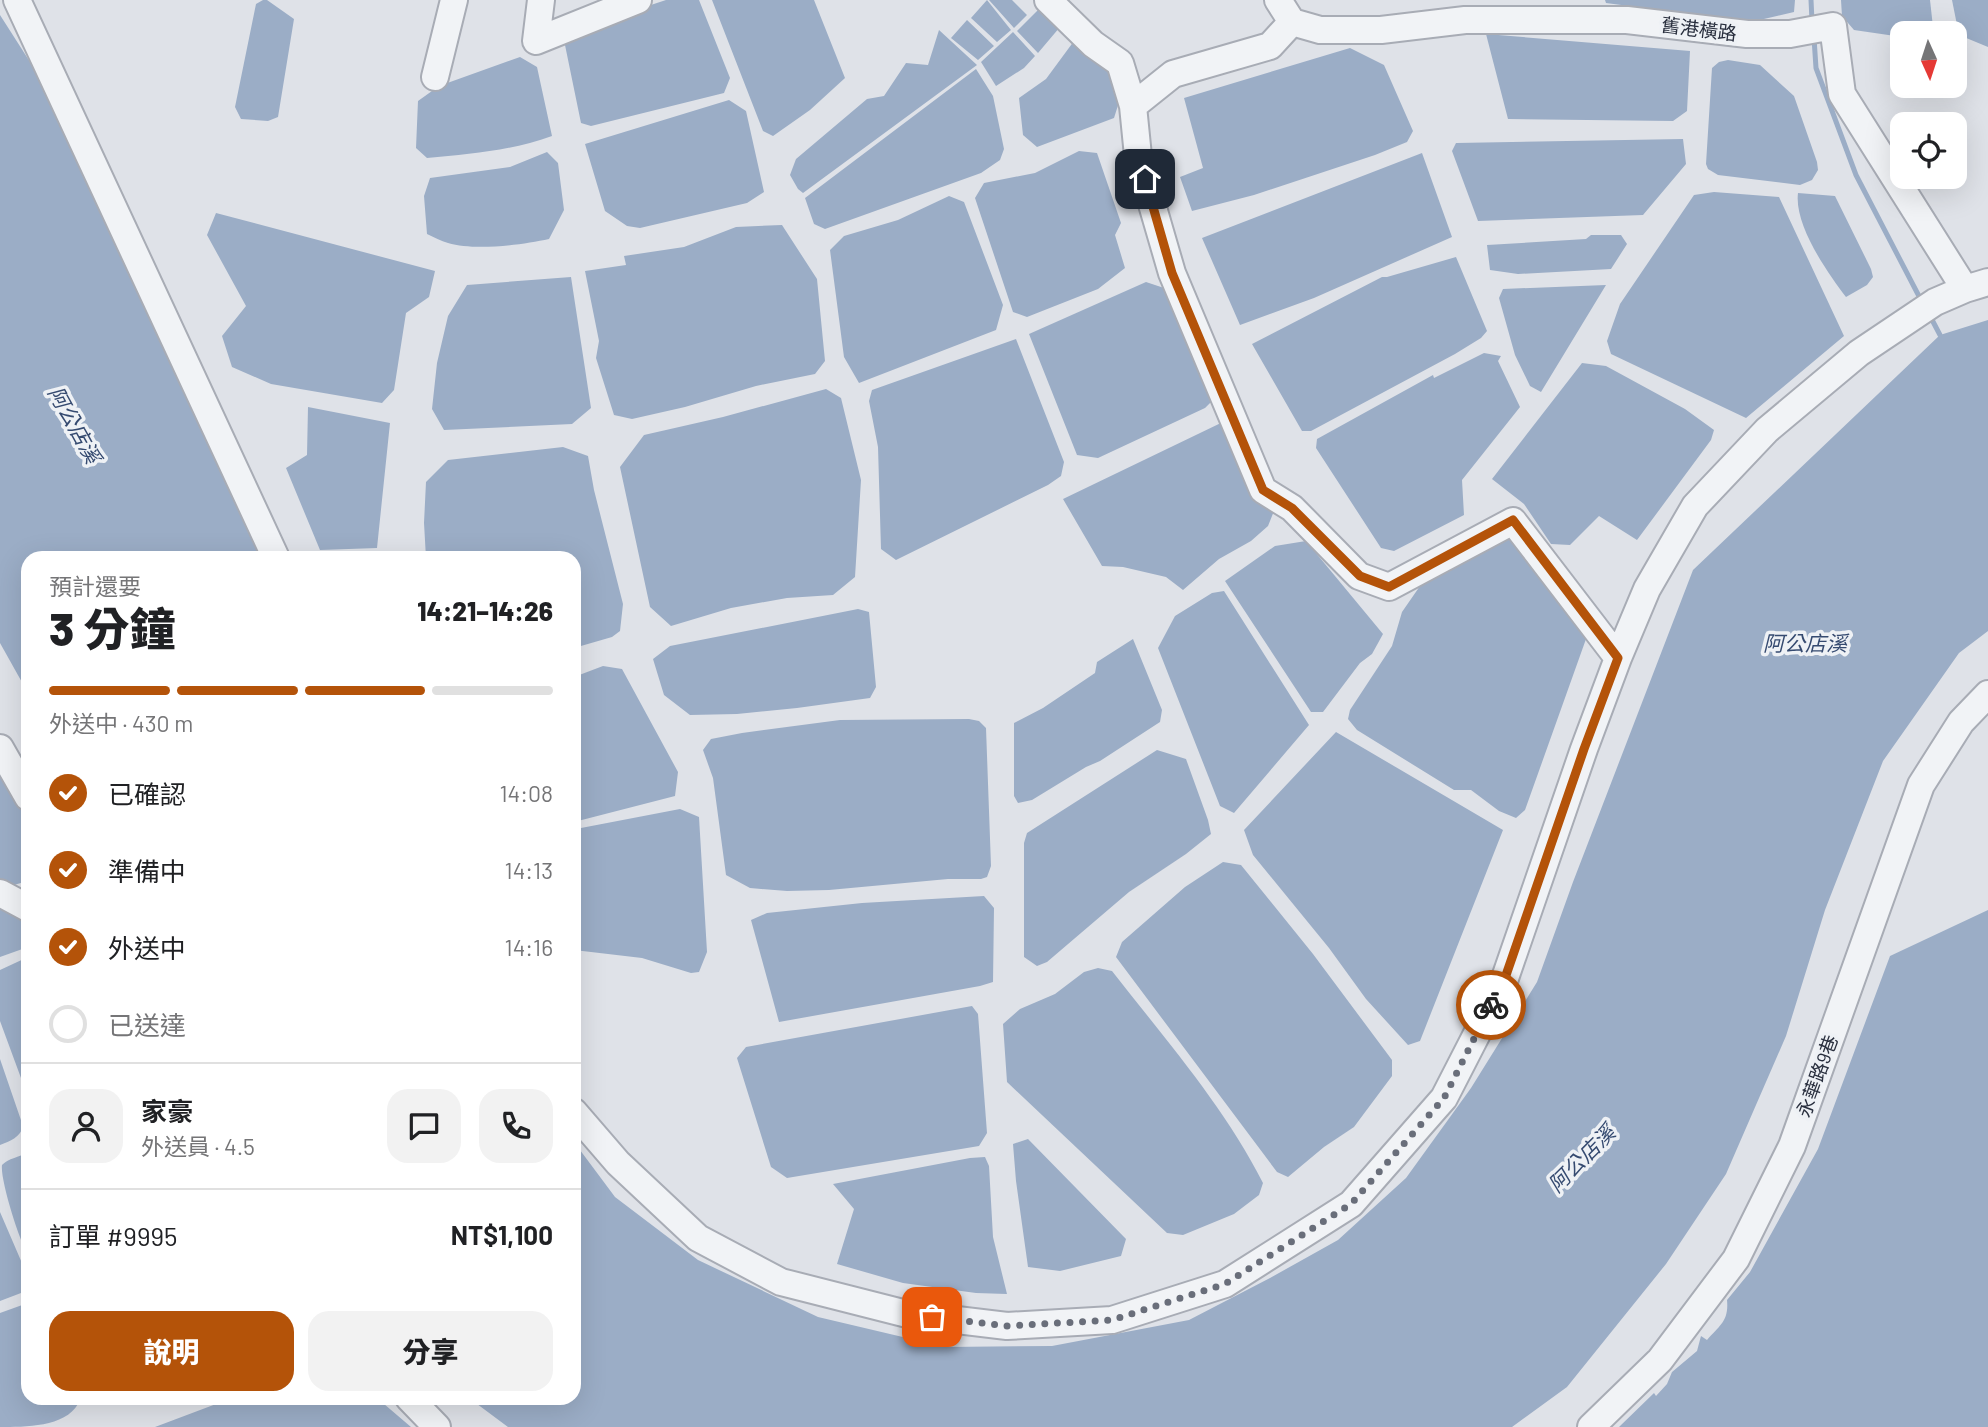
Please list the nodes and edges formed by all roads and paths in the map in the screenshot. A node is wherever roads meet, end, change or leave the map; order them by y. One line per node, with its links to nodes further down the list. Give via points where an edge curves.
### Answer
1 (17, 0): 11 (street)
2 (454, 0): 8 (street)
3 (541, 0): 4 (street, via 537,41)
4 (638, 0)
5 (1048, 0): 9 (street, via 1120,63)
6 (1278, 0): 7 (street)
7 (1292, 22): 9 (street, via 1270,46 1173,74); 10 (street, 舊港橫路, via 1320,30 1381,30 1465,20 1628,20 1747,34 1790,34 1833,26 1842,94)
8 (435, 77)
9 (1133, 106): 12 (street, via 1138,156 1172,273 1263,490 1292,508 1360,576 1389,587 1513,520)
10 (1976, 285): 12 (street, via 1935,302 1859,353 1767,430 1695,506 1647,589)
11 (273, 551)
12 (1618, 658): 18 (street, via 1504,981 1444,1098 1351,1204 1225,1284 1112,1320 1007,1326 906,1314 781,1282 698,1238 618,1163)
13 (1988, 694): 21 (street, 永華路9巷, via 1961,722 1921,785 1792,1146 1736,1259 1660,1360)
14 (0, 748): 15 (street)
15 (21, 785)
16 (0, 893): 17 (street)
17 (21, 904)
18 (581, 1120)
19 (416, 1405): 20 (street)
20 (437, 1427)
21 (1591, 1427)

